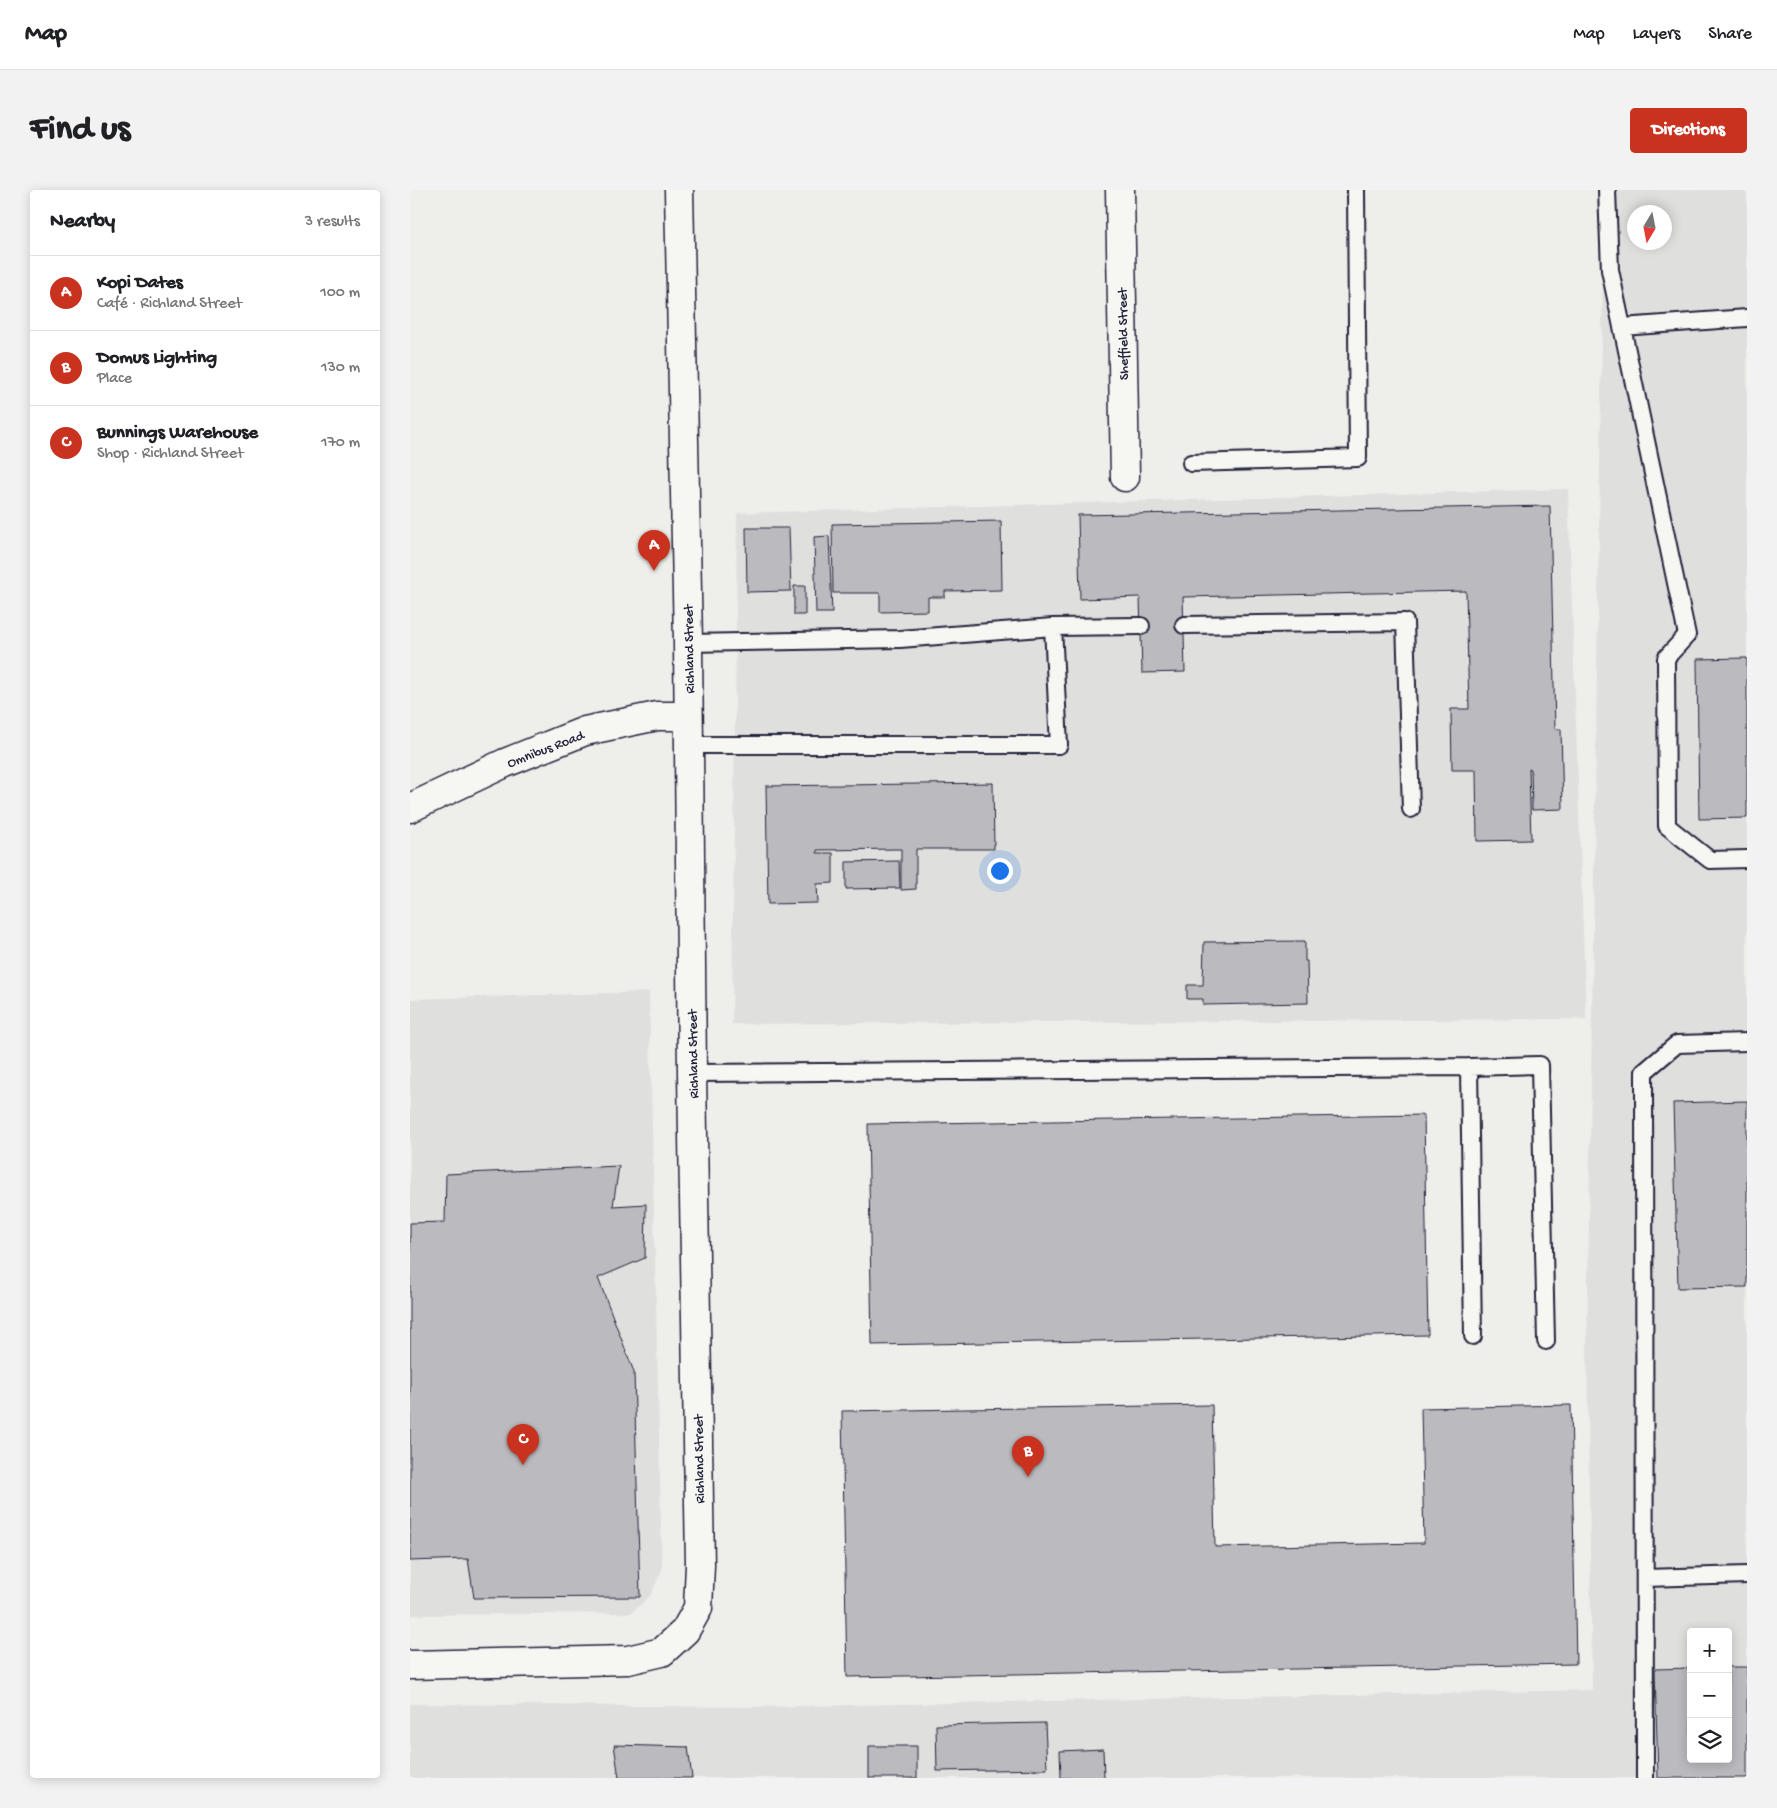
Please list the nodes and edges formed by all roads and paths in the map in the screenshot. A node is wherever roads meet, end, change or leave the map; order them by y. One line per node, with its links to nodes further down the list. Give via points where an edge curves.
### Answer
1 (679, 190): 12 (street, Richland Street)
2 (1120, 190): 8 (street, Sheffield Street)
3 (1356, 190): 7 (lane, via 1358,458)
4 (1607, 190): 6 (lane, via 1610,270)
5 (1747, 318): 6 (lane)
6 (1622, 328): 17 (lane, via 1687,635 1666,658 1667,826 1710,860)
7 (1191, 463)
8 (1125, 477)
9 (1184, 625): 16 (lane, via 1405,622)
10 (1141, 626): 11 (lane)
11 (1053, 627): 12 (lane, via 900,639); 14 (lane, via 1059,745)
12 (688, 643): 13 (street, Richland Street)
13 (688, 716): 14 (street, Richland Street); 15 (street, Omnibus Road, via 657,716 586,731 505,763)
14 (689, 745): 20 (street, Richland Street)
15 (410, 808)
16 (1411, 809)
17 (1747, 859)
18 (1747, 1042): 24 (lane, via 1676,1044 1644,1072)
19 (1469, 1067): 20 (lane); 21 (lane); 22 (lane, via 1540,1064)
20 (692, 1073): 25 (street, Richland Street, via 698,1608 685,1631 662,1652 628,1660)
21 (1473, 1336)
22 (1546, 1341)
23 (1747, 1576): 24 (lane)
24 (1645, 1578): 26 (lane)
25 (410, 1664)
26 (1645, 1778)

